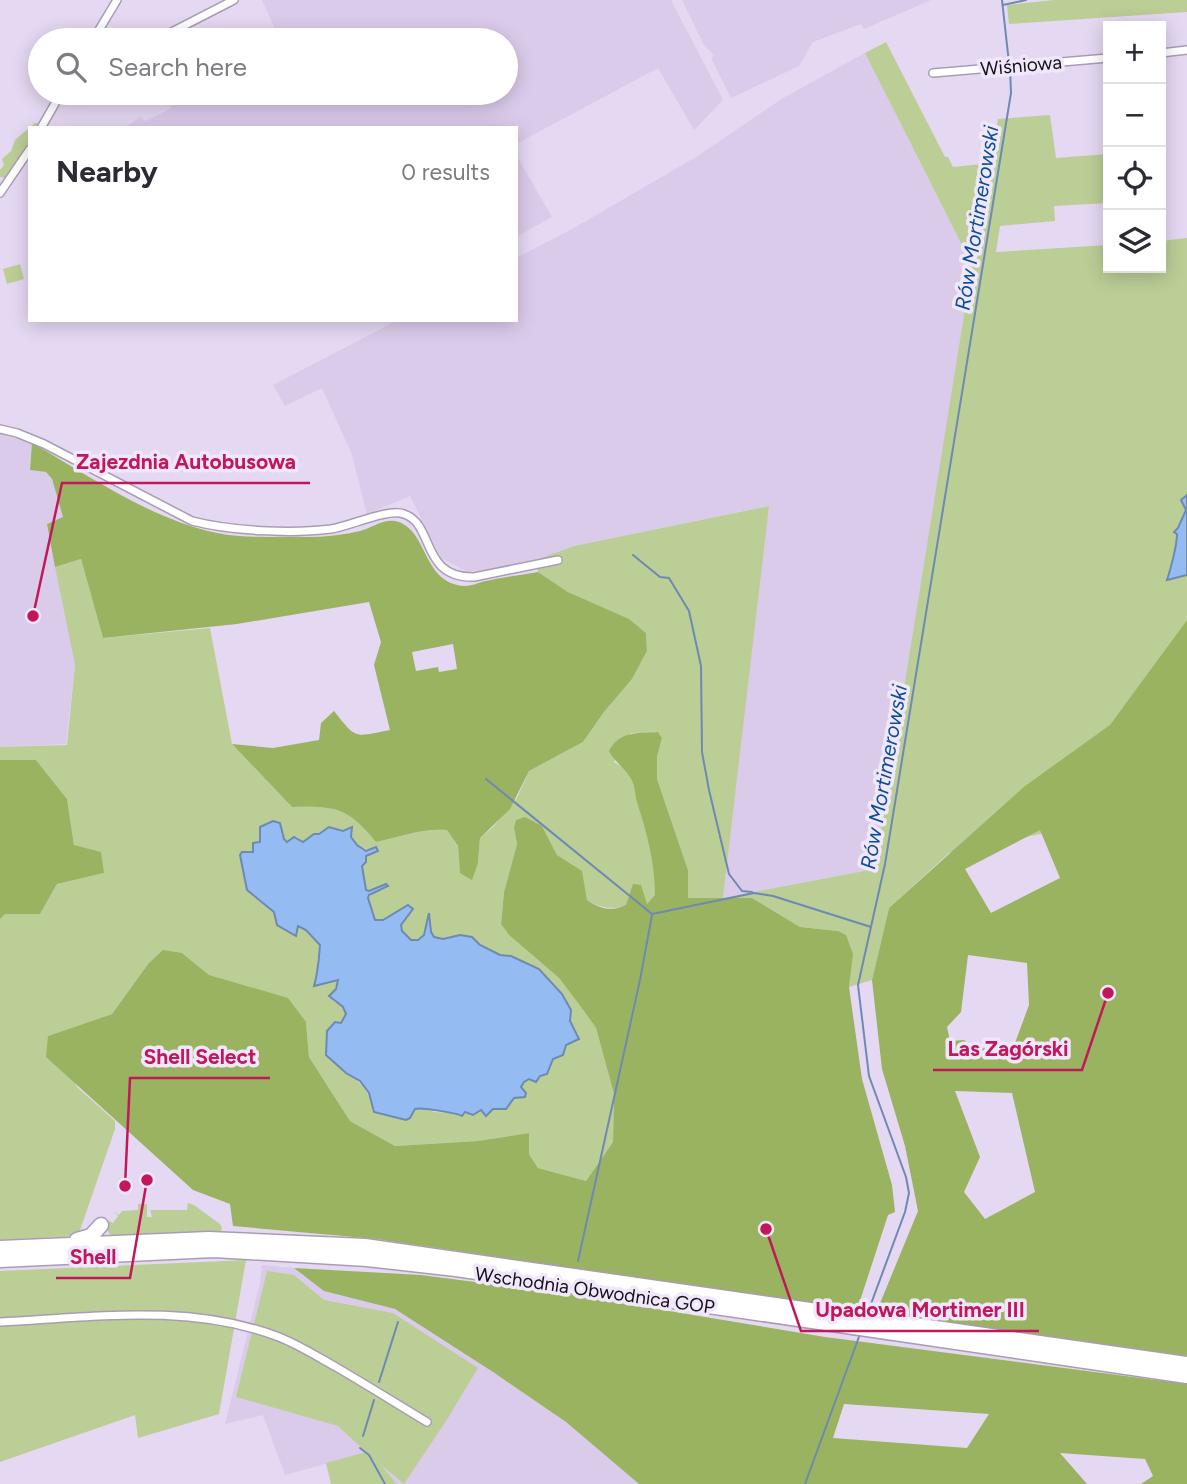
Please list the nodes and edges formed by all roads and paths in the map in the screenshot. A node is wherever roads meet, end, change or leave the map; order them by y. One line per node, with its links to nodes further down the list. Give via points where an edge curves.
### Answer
1 (117, 0): 3 (street)
2 (234, 0): 4 (street)
3 (101, 28)
4 (179, 28)
5 (1187, 50): 6 (street)
6 (1166, 52)
7 (1103, 58): 8 (street, Wiśniowa)
8 (933, 73)
9 (54, 105): 10 (street)
10 (42, 126)
11 (28, 152): 12 (street)
12 (0, 193)
13 (0, 429): 14 (street, via 37,441 192,521 215,527 316,530 393,512 414,521 437,561 462,577)
14 (558, 560)
15 (101, 1225): 18 (highway, via 91,1236)
16 (233, 1228): 17 (highway)
17 (275, 1241): 18 (highway, Wschodnia Obwodnica GOP); 21 (highway, Wschodnia Obwodnica GOP, via 365,1246)
18 (59, 1244): 19 (highway, Wschodnia Obwodnica GOP)
19 (0, 1248)
20 (0, 1260): 21 (highway, Wschodnia Obwodnica GOP, via 214,1251 367,1259)
21 (808, 1315): 23 (highway, Wschodnia Obwodnica GOP)
22 (0, 1322): 26 (street, via 150,1314 220,1322 289,1342)
23 (940, 1335): 24 (highway, Wschodnia Obwodnica GOP); 25 (highway, Wschodnia Obwodnica GOP)
24 (1187, 1364)
25 (1187, 1376)
26 (427, 1422)

